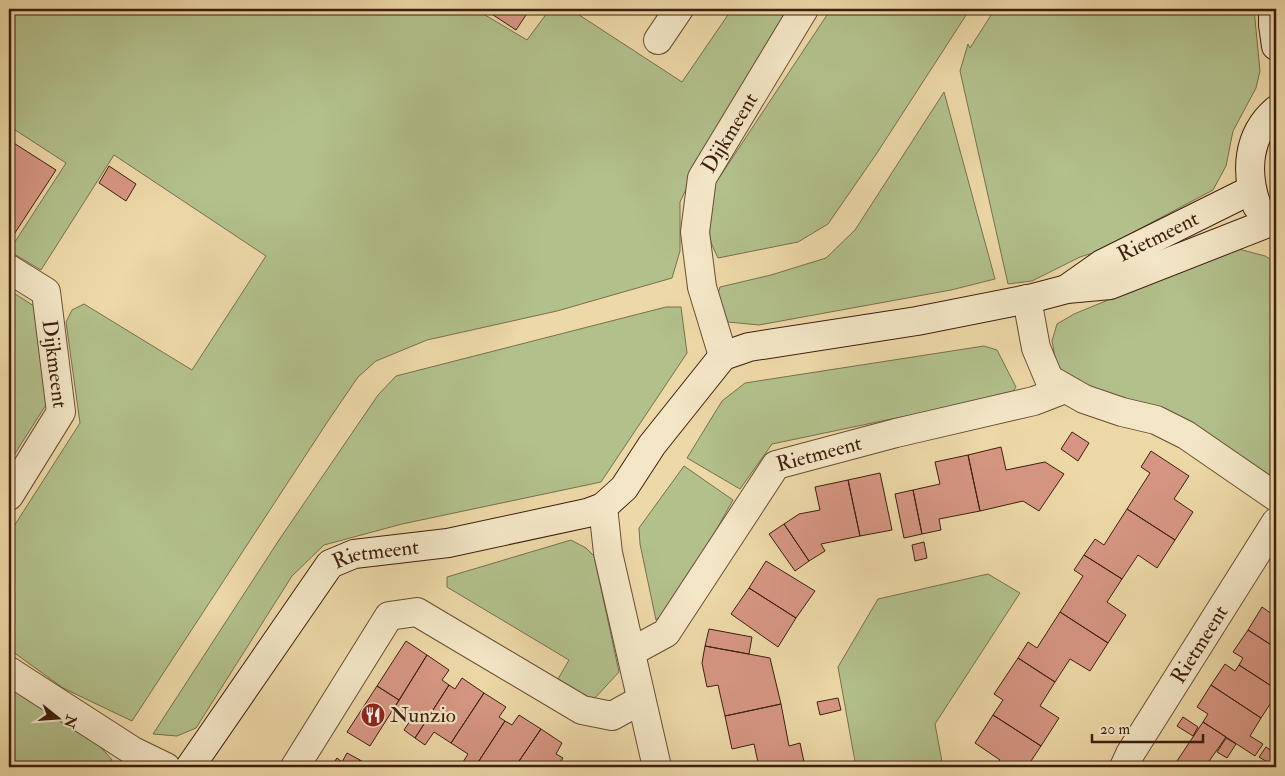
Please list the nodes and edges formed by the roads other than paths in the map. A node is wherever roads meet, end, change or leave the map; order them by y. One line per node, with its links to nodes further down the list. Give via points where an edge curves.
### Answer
1 (679, 9): 4 (street)
2 (804, 9): 12 (street, Dijkmeent, via 702,178 695,232 702,288)
3 (1273, 9): 5 (street)
4 (658, 40)
5 (1276, 46)
6 (1276, 110): 7 (street, via 1259,131 1251,150)
7 (1251, 190): 8 (street, via 1258,208); 10 (street, Rietmeent, via 1102,264)
8 (1272, 227): 10 (street, Rietmeent, via 1110,285)
9 (9, 269): 14 (street, Dijkmeent, via 46,292 61,412)
10 (1067, 289): 11 (street, Rietmeent)
11 (1027, 299): 12 (street, Rietmeent, via 917,322 749,347); 13 (street, via 1036,348 1049,379)
12 (723, 356): 16 (street, Rietmeent, via 652,445 624,488)
13 (1065, 389): 15 (street, via 1122,412 1156,420 1186,435); 18 (street, Rietmeent, via 1034,401 776,465 666,633)
14 (9, 496)
15 (1276, 497)
16 (603, 507): 18 (street, via 608,553); 22 (street, Rietmeent, via 448,543 354,554 330,564)
17 (1276, 522): 25 (street, Rietmeent)
18 (631, 652): 20 (street)
19 (9, 671): 21 (street, via 133,751)
20 (641, 700): 23 (street, via 612,716 582,710 416,612 389,616); 24 (street)
21 (166, 767)
22 (190, 767)
23 (295, 767)
24 (657, 767)
25 (1124, 767)

